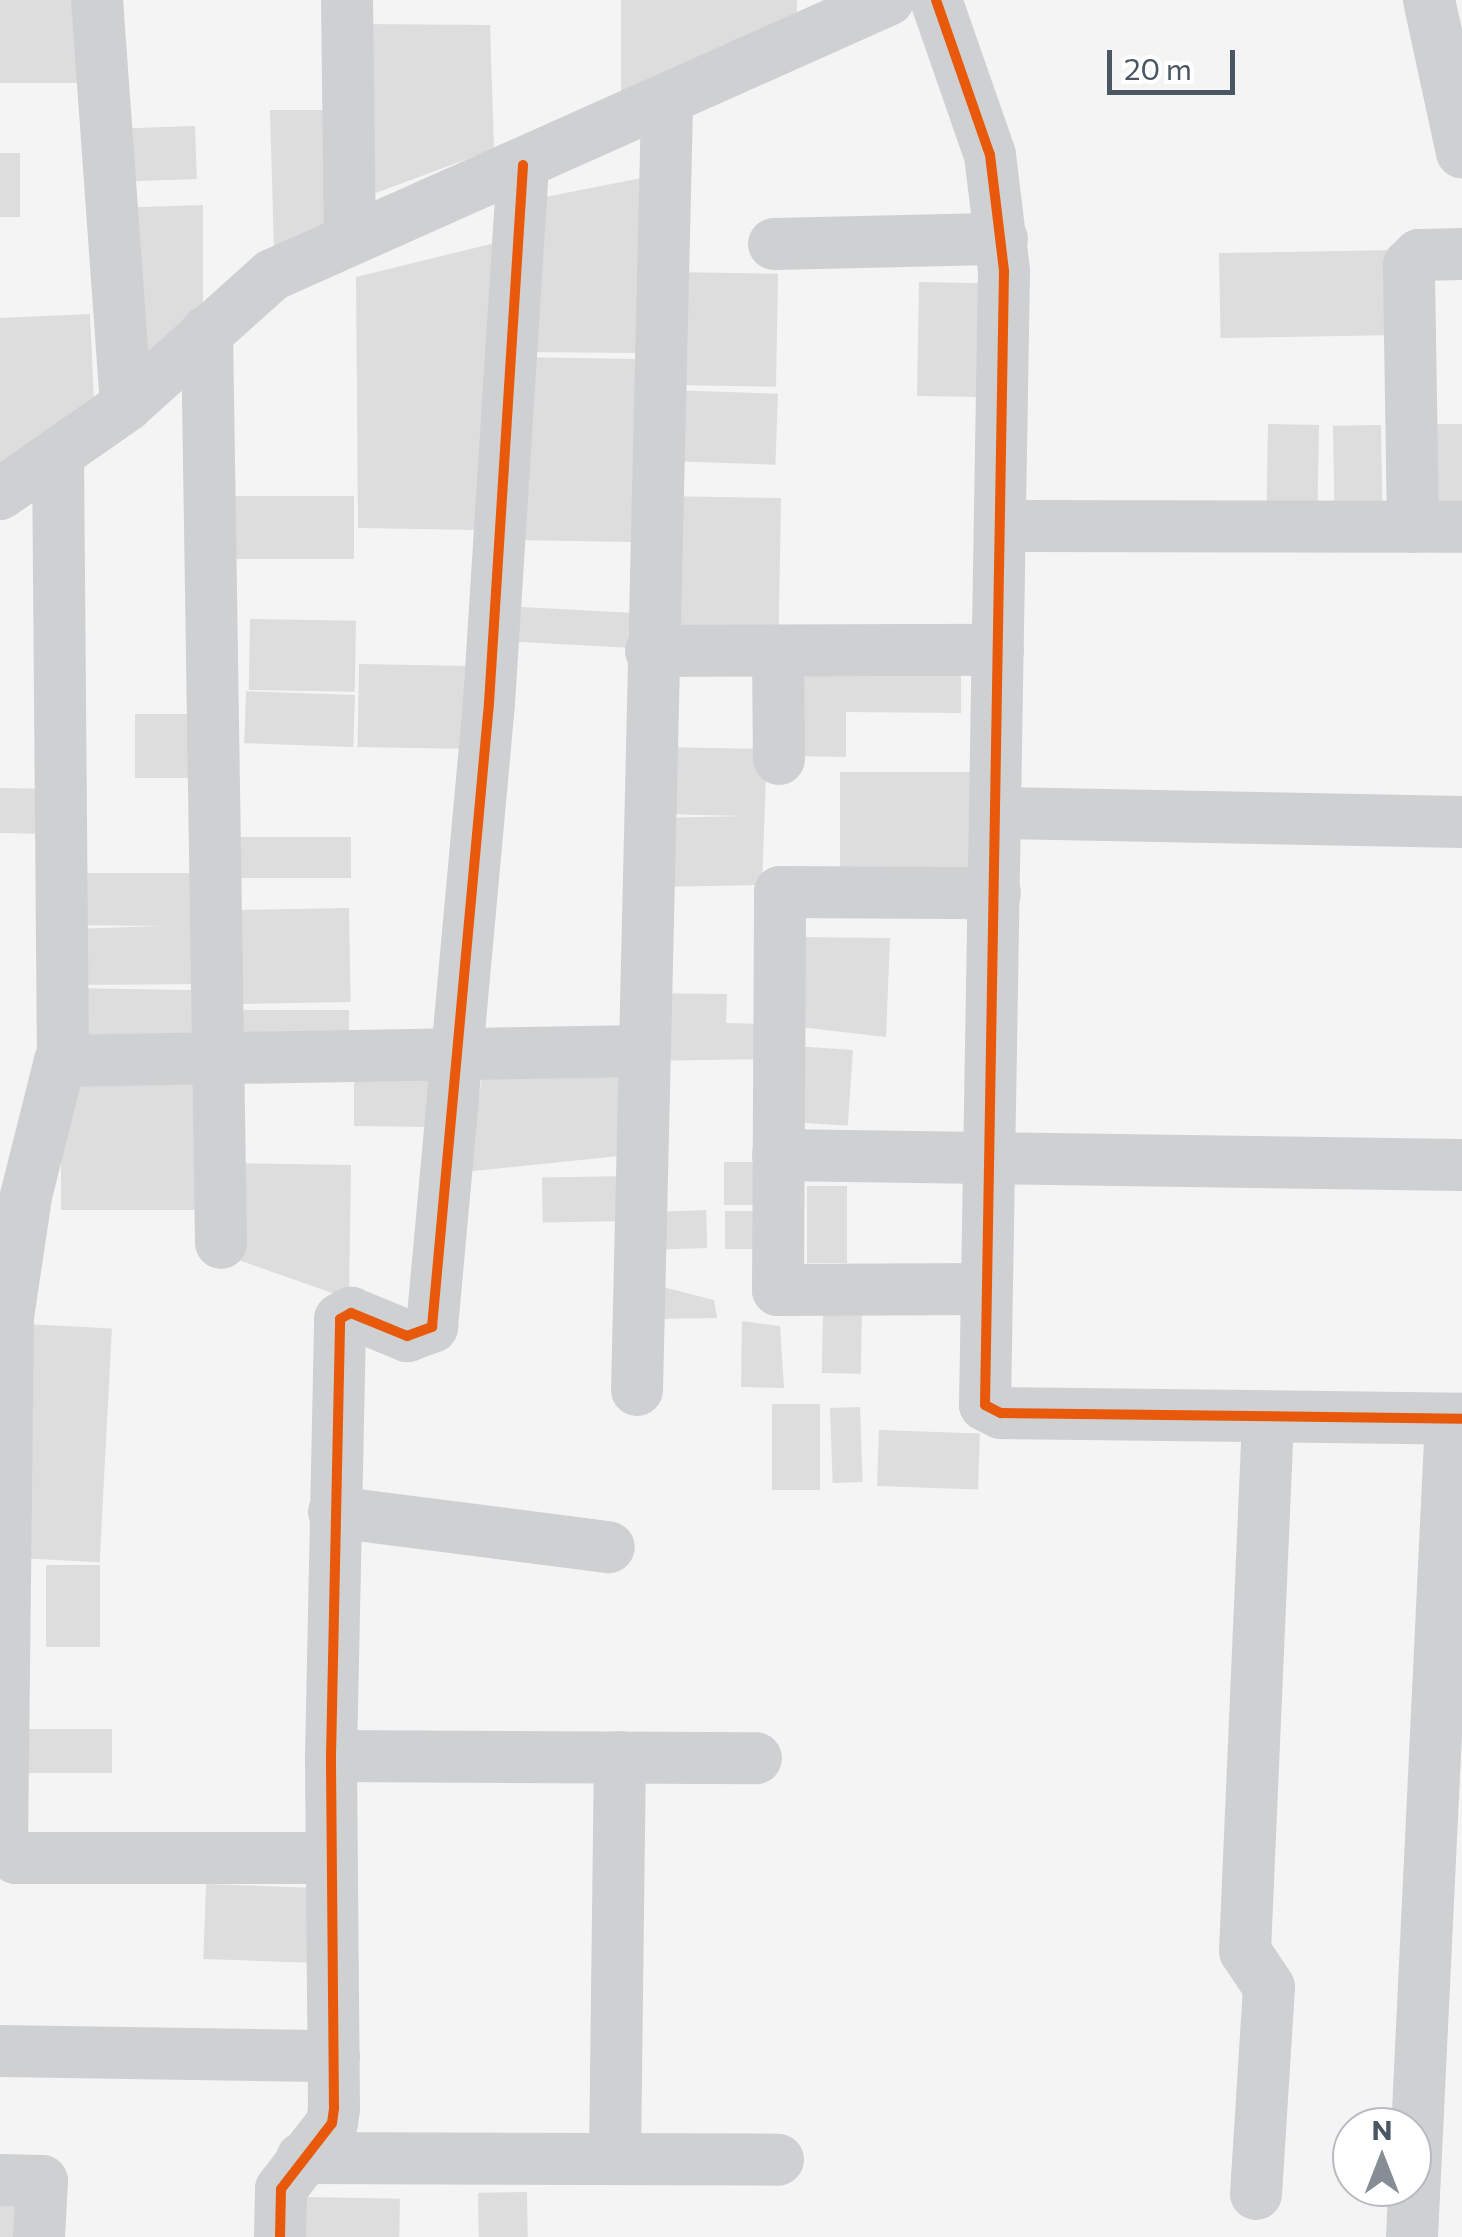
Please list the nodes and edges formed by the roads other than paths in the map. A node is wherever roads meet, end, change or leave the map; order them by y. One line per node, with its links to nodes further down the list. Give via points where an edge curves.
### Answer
1 (97, 0): 15 (street)
2 (347, 0): 10 (street)
3 (888, 0): 6 (street)
4 (936, 0): 11 (street, via 990,155)
5 (1428, 0): 8 (street)
6 (831, 12): 7 (street)
7 (667, 103): 9 (street); 20 (street)
8 (1462, 152)
9 (523, 165): 10 (street); 27 (street)
10 (350, 235): 14 (street, via 272,275)
11 (1002, 239): 12 (street); 18 (street)
12 (774, 244)
13 (1462, 254): 19 (street, via 1419,254 1409,265)
14 (207, 330): 15 (street); 29 (street)
15 (126, 406): 16 (street)
16 (58, 454): 17 (street); 30 (street)
17 (0, 494)
18 (1000, 526): 19 (street); 21 (street)
19 (1437, 527)
20 (651, 650): 22 (street); 28 (street)
21 (998, 650): 22 (street); 24 (street)
22 (778, 653): 23 (street)
23 (780, 759)
24 (998, 813): 25 (street); 26 (street)
25 (1462, 822)
26 (995, 893): 31 (street, via 780,892); 32 (street)
27 (460, 1052): 28 (street); 29 (street); 39 (street, via 432,1326 407,1336 341,1314)
28 (641, 1052): 36 (street)
29 (220, 1058): 30 (street); 34 (street)
30 (62, 1059): 44 (street, via 26,1196 8,1317 2,1850 16,1858)
31 (778, 1154): 32 (street); 35 (street, via 778,1290)
32 (987, 1154): 33 (street); 35 (street)
33 (1462, 1164)
34 (222, 1243)
35 (985, 1289): 38 (street, via 988,1410)
36 (637, 1390)
37 (1456, 1419): 38 (street); 54 (street)
38 (1268, 1420): 51 (street, via 1245,1951 1269,1987)
39 (334, 1512): 40 (street); 41 (street)
40 (609, 1547)
41 (331, 1756): 42 (street); 44 (street)
42 (620, 1757): 43 (street); 48 (street)
43 (756, 1758)
44 (331, 1858): 46 (street)
45 (0, 2052): 46 (street)
46 (334, 2056): 47 (street, via 332,2123)
47 (302, 2158): 48 (street); 53 (street, via 281,2189)
48 (615, 2159): 49 (street)
49 (778, 2160)
50 (0, 2180): 52 (street, via 42,2181)
51 (1256, 2194)
52 (39, 2237)
53 (280, 2237)
54 (1412, 2237)

